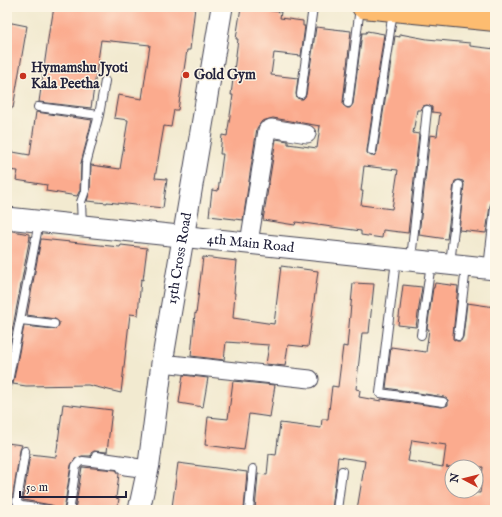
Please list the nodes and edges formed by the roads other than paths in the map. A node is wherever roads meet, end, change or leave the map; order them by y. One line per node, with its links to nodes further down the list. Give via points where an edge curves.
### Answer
1 (222, 7): 21 (street, 15th Cross Road)
2 (313, 7): 9 (lane)
3 (360, 7): 10 (lane)
4 (363, 7): 5 (main road)
5 (393, 10): 6 (main road); 15 (lane)
6 (448, 11): 7 (main road)
7 (495, 20)
8 (105, 81): 13 (lane)
9 (301, 94)
10 (348, 103)
11 (38, 107): 13 (lane)
12 (427, 110): 23 (lane)
13 (99, 115): 20 (lane, via 86,164 85,191 81,202)
14 (307, 134): 22 (street, via 271,128 267,131)
15 (372, 151)
16 (459, 185): 24 (lane)
17 (495, 207): 25 (lane)
18 (7, 218): 19 (street, 4th Main Road)
19 (39, 221): 20 (street, 4th Main Road); 26 (lane)
20 (82, 226): 21 (street, 4th Main Road)
21 (183, 236): 22 (street, 4th Main Road); 30 (street, 15th Cross Road)
22 (249, 243): 23 (street, 4th Main Road)
23 (403, 260): 24 (street, 4th Main Road); 33 (lane, via 380,393)
24 (449, 264): 25 (street, 4th Main Road); 28 (lane); 29 (lane)
25 (492, 269)
26 (21, 320): 27 (lane); 32 (lane)
27 (54, 324)
28 (421, 335)
29 (458, 336)
30 (162, 363): 31 (street); 37 (street, 15th Cross Road)
31 (310, 379)
32 (7, 387)
33 (443, 402)
34 (25, 451): 40 (lane, via 18,504)
35 (96, 456): 37 (lane)
36 (125, 466): 37 (street); 41 (lane, via 79,462 76,466)
37 (151, 466): 42 (street, 15th Cross Road)
38 (253, 469): 43 (lane)
39 (342, 472): 44 (lane)
40 (50, 510)
41 (69, 510)
42 (140, 510)
43 (248, 510)
44 (337, 510)

